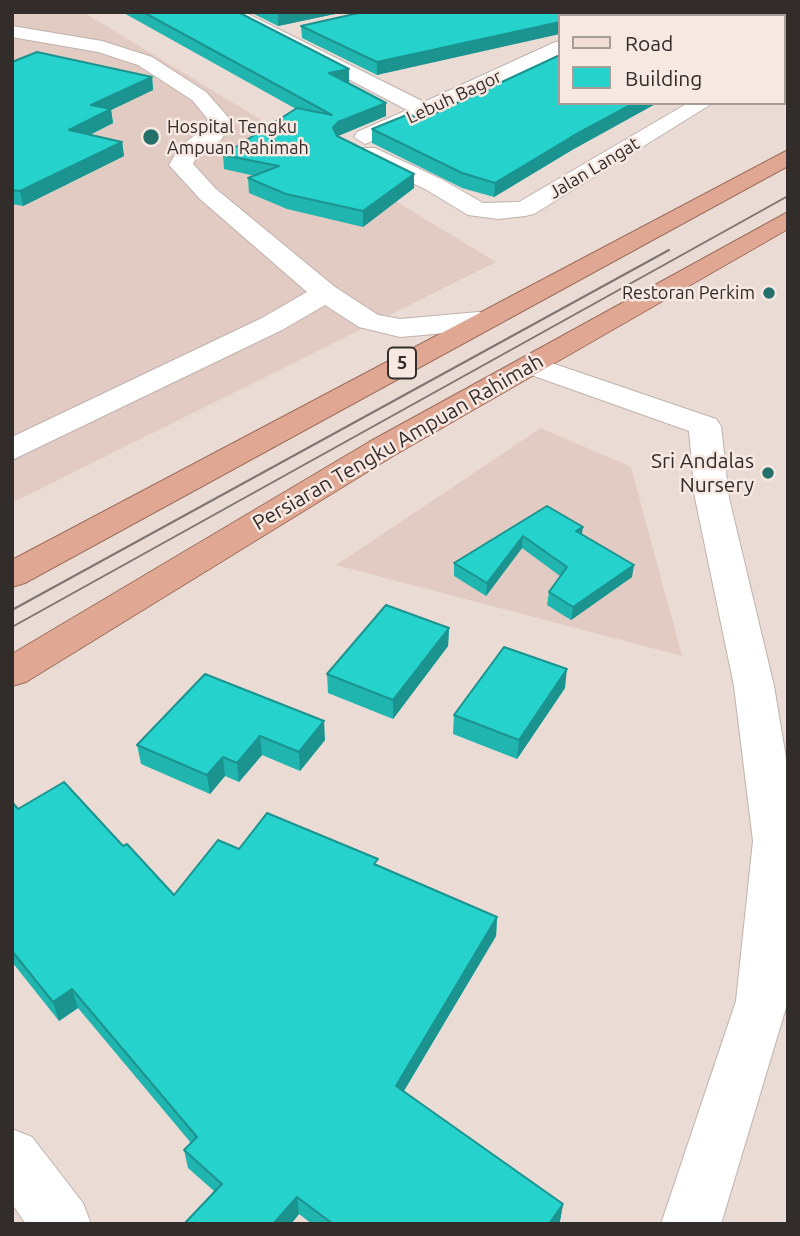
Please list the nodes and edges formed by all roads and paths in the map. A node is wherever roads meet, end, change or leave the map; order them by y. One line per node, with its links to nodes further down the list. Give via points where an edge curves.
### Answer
1 (230, 12): 4 (street)
2 (304, 30): 4 (street)
3 (12, 31): 11 (street, via 102,47 145,61 199,96 218,117 219,126 188,151 181,165 208,194)
4 (276, 36): 7 (street)
5 (558, 48): 7 (street, Lebuh Bagor)
6 (701, 105): 8 (street, Jalan Langat, via 526,209 477,211 433,184)
7 (426, 111): 8 (street, Lebuh Bagor)
8 (347, 144)
9 (788, 157): 12 (highway, 5)
10 (788, 219): 13 (highway, Persiaran Tengku Ampuan Rahimah)
11 (325, 293): 12 (street, via 369,321 400,328); 14 (street, via 272,324)
12 (479, 321): 15 (highway, 5)
13 (531, 365): 16 (highway, Persiaran Tengku Ampuan Rahimah); 20 (street, via 705,426 712,498 752,673 776,841 762,1000)
14 (12, 450)
15 (14, 573)
16 (30, 655): 17 (highway, Persiaran Tengku Ampuan Rahimah)
17 (12, 672)
18 (14, 1163): 19 (street)
19 (62, 1224)
20 (691, 1224)

